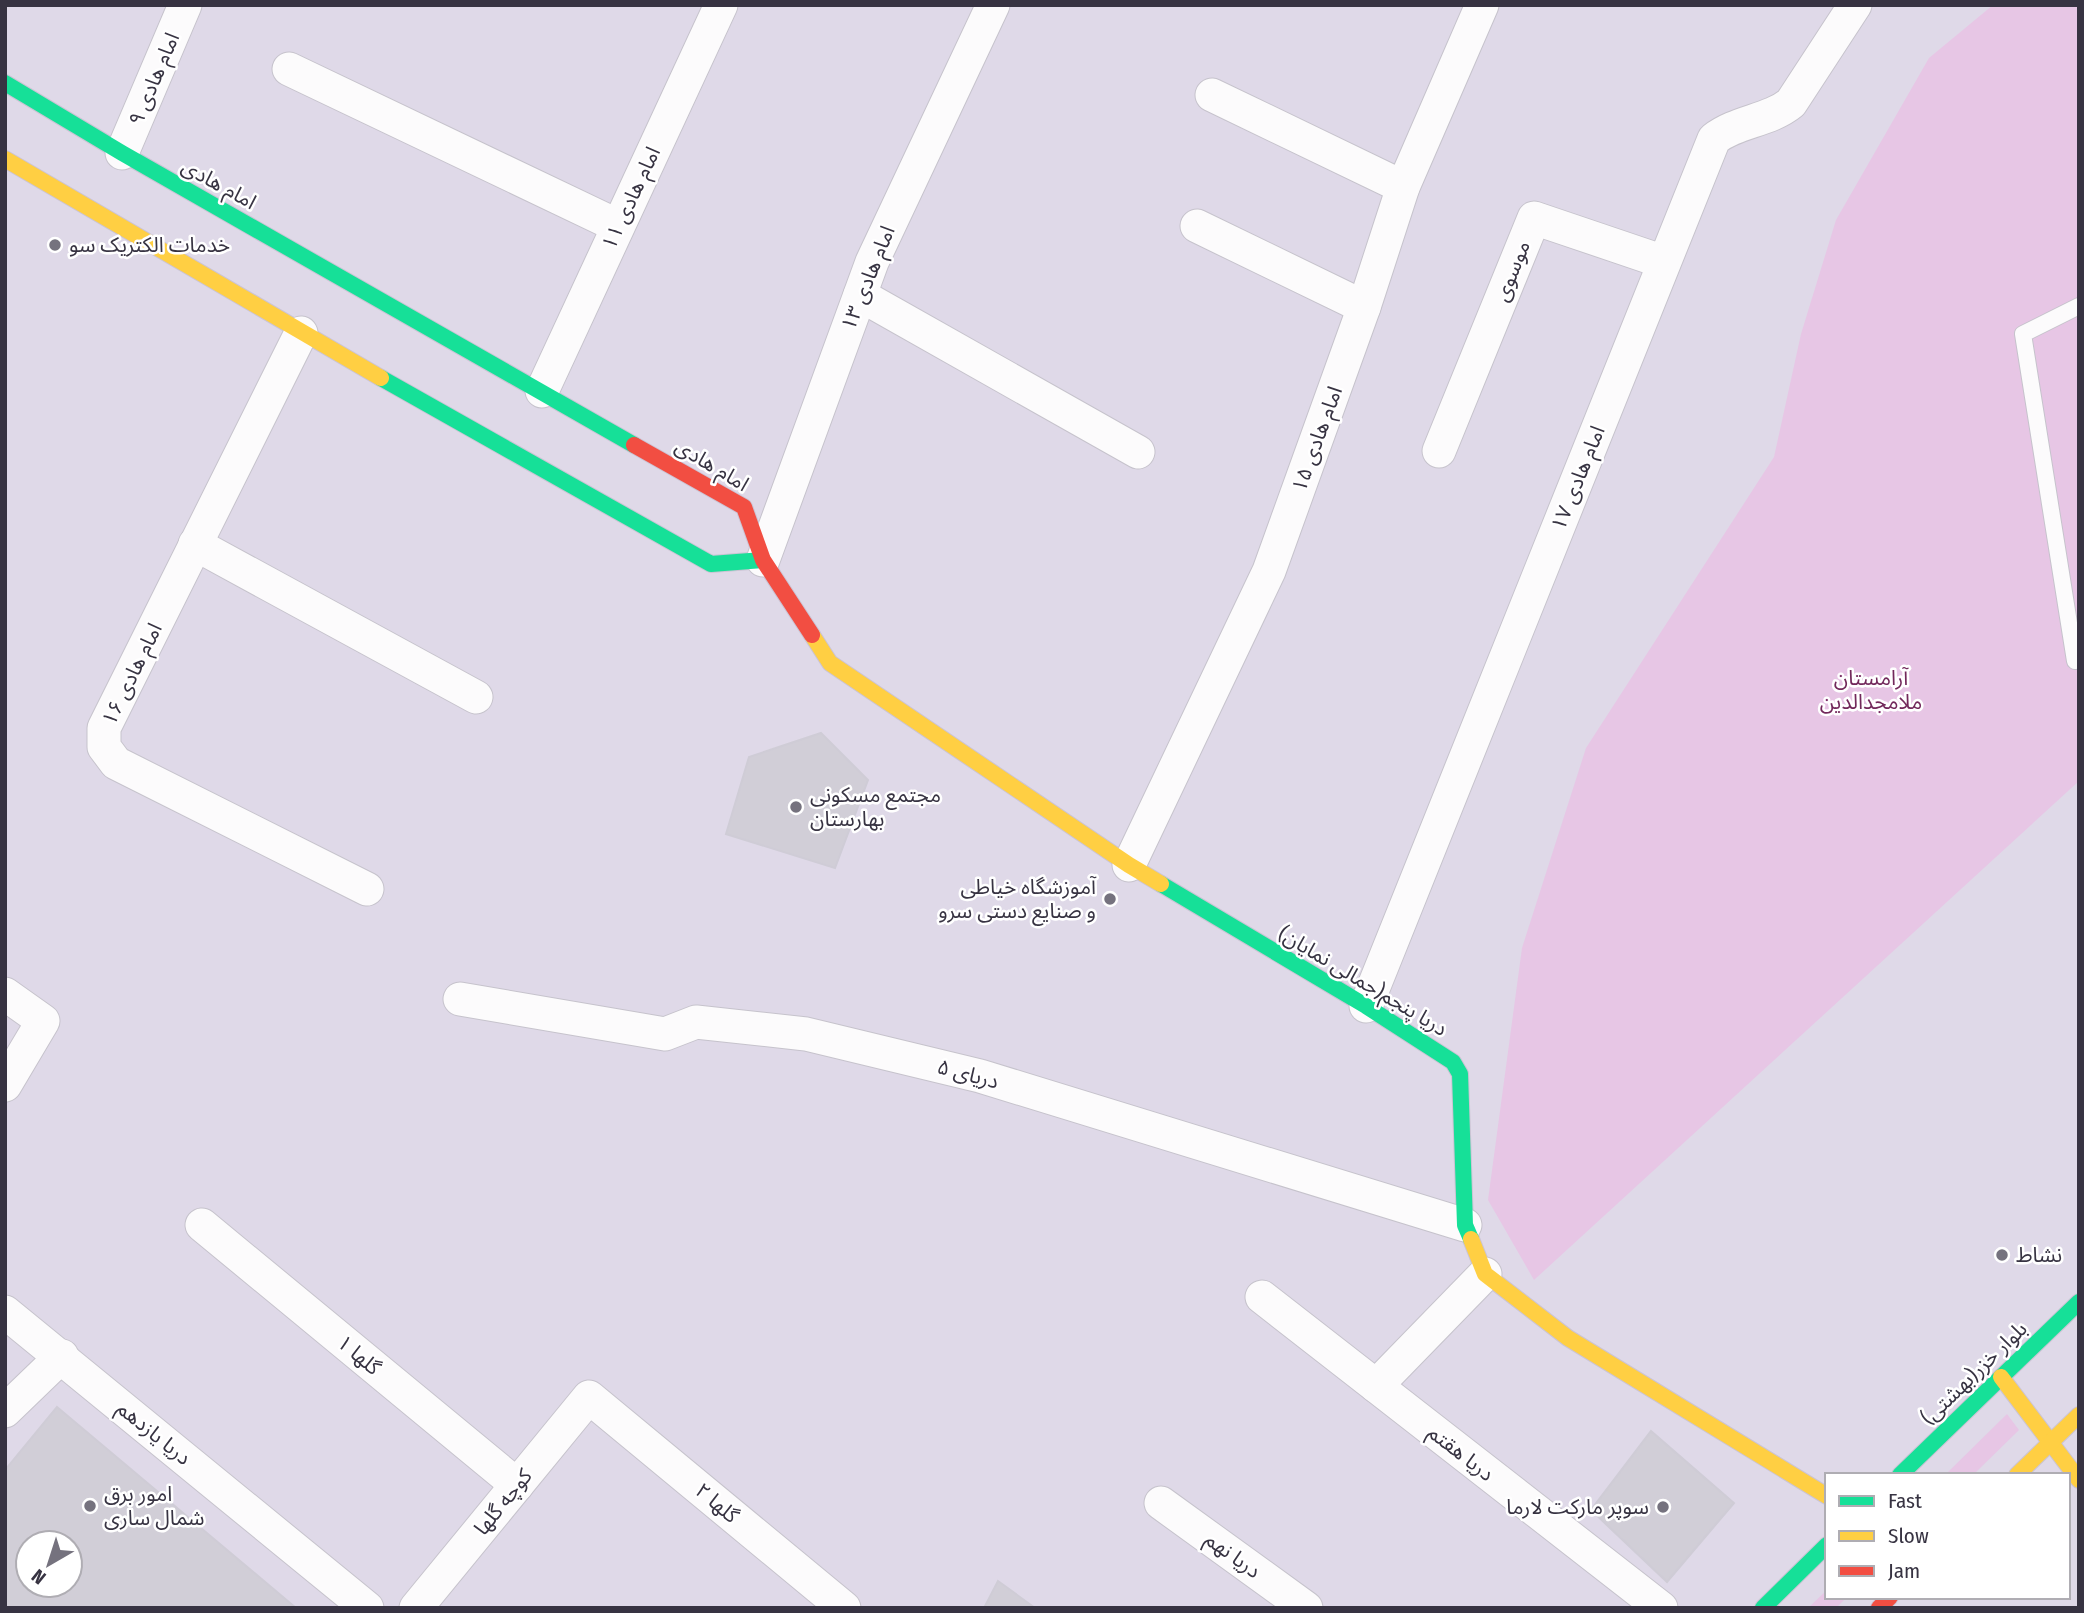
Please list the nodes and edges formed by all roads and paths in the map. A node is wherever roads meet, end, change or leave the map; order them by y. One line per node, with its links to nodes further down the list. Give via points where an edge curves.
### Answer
1 (185, 5): 9 (street, امام هادی ٩)
2 (721, 5): 12 (street, امام هادی ١۱)
3 (993, 5): 15 (street, امام هادی ١٣)
4 (1482, 5): 11 (street, امام هادی ۱۵)
5 (1855, 5): 14 (street, امام هادی ۱۷, via 1791,103 1714,139)
6 (289, 69): 12 (street)
7 (7, 87): 9 (main road, امام هادی)
8 (1212, 95): 11 (street)
9 (122, 153): 19 (main road, امام هادی)
10 (5, 159): 18 (main road)
11 (1403, 187): 17 (street, امام هادی ۱۵)
12 (618, 226): 19 (street, امام هادی ١۱)
13 (1197, 226): 17 (street)
14 (1664, 262): 20 (street, موسوی, via 1534,218); 30 (street, امام هادی ۱۷)
15 (860, 295): 21 (street); 23 (street, امام هادی ١٣)
16 (2079, 306): 24 (lane, via 2023,334)
17 (1364, 307): 26 (street, امام هادی ۱۵, via 1269,571)
18 (301, 333): 22 (street, امام هادی ۱۶); 23 (main road, via 711,564)
19 (542, 390): 23 (main road, امام هادی, via 744,507)
20 (1439, 451)
21 (1138, 452)
22 (195, 544): 25 (street); 27 (street, امام هادی ۱۶, via 104,729 104,747 116,763)
23 (763, 560): 26 (main road, دریا پنجم(جمالی نمایان), via 830,663)
24 (2075, 661)
25 (476, 697)
26 (1129, 864): 30 (main road, دریا پنجم(جمالی نمایان))
27 (367, 889)
28 (5, 994): 31 (street, via 43,1021)
29 (460, 999): 33 (street, دریای ۵, via 665,1034 696,1022 806,1034 980,1076)
30 (1366, 1006): 33 (main road, دریا پنجم(جمالی نمایان), via 1439,1052 1460,1074)
31 (5, 1085)
32 (202, 1225): 48 (street, گلها ۱)
33 (1465, 1225): 34 (main road, دریا پنجم(جمالی نمایان))
34 (1485, 1274): 40 (street); 49 (main road, via 1569,1338)
35 (1262, 1297): 40 (street, دریا هقتم)
36 (2079, 1302): 39 (main road, بلوار خزر(بهشتی))
37 (5, 1312): 38 (street, دریا یازدهم)
38 (62, 1356): 42 (street); 52 (street, دریا یازدهم)
39 (2001, 1377): 44 (main road); 45 (main road, بلوار خزر(بهشتی))
40 (1376, 1386): 56 (street, دریا هقتم)
41 (589, 1397): 48 (street, کوچه گلها); 54 (street, گلها ۲)
42 (5, 1411)
43 (2079, 1415): 44 (main road)
44 (2051, 1442): 46 (main road); 47 (main road)
45 (1902, 1473)
46 (2019, 1473)
47 (2079, 1480)
48 (517, 1485): 53 (street, کوچه گلها)
49 (1825, 1495)
50 (1161, 1503): 55 (street, دریا نهم)
51 (1825, 1547): 57 (main road)
52 (367, 1608)
53 (416, 1608)
54 (844, 1608)
55 (1306, 1608)
56 (1661, 1608)
57 (1763, 1608)

